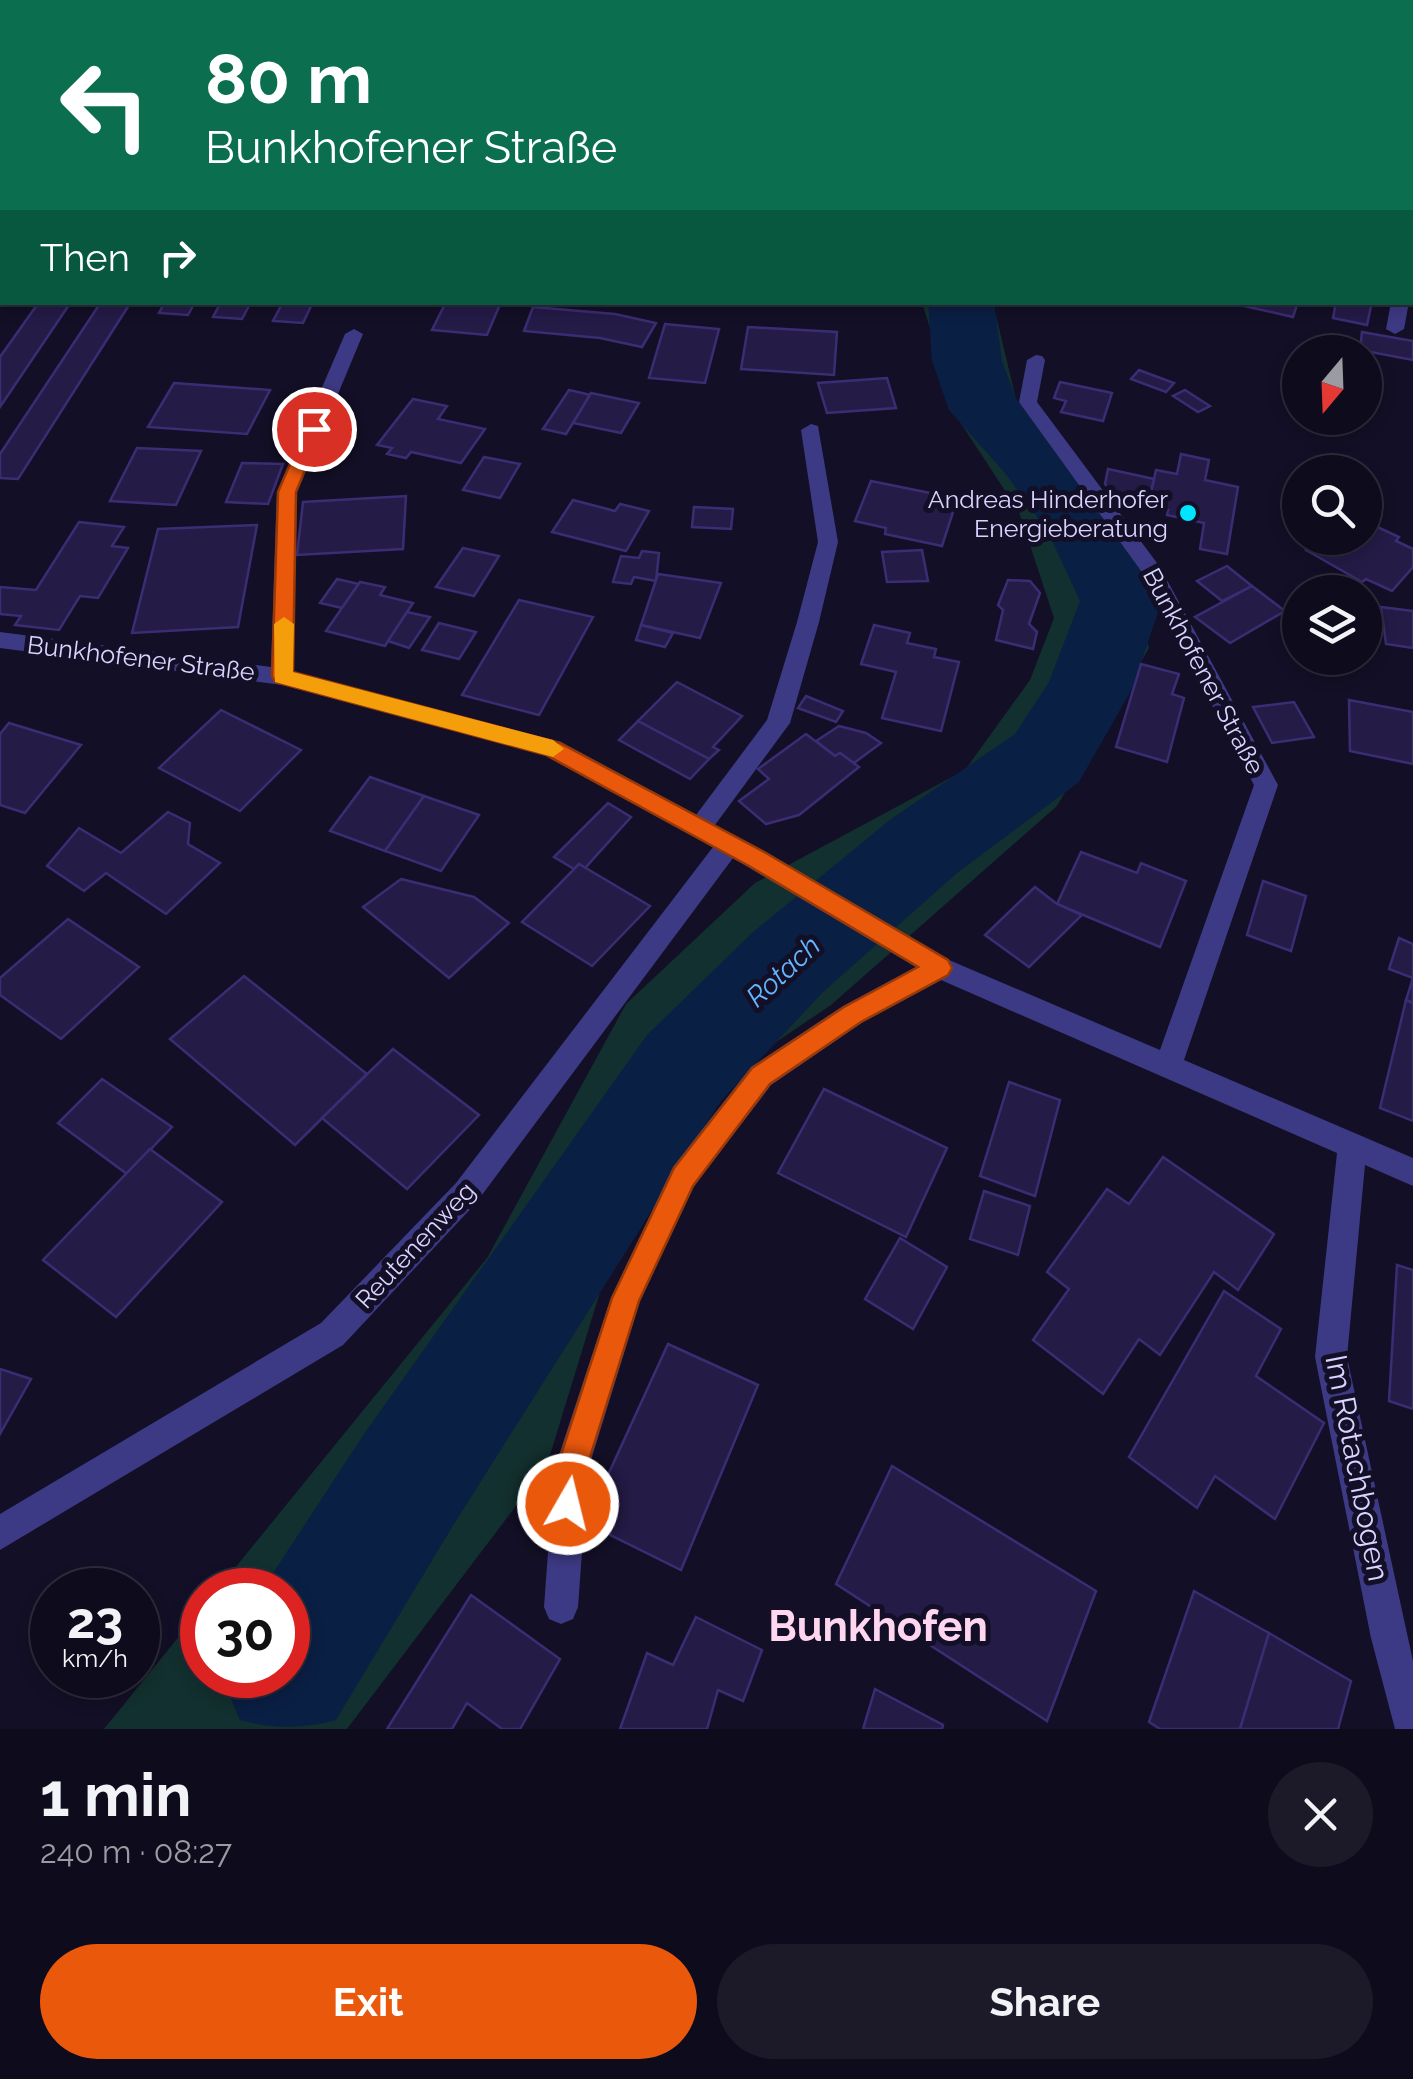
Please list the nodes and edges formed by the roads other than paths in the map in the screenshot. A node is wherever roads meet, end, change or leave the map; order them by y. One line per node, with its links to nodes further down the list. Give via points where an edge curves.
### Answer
1 (1399, 305): 2 (street)
2 (1395, 329)
3 (354, 334): 7 (street, Bunkhofener Straße, via 287,492)
4 (1036, 360): 11 (street, Bunkhofener Straße, via 1028,402 1153,572 1266,786)
5 (811, 430): 8 (street, via 828,542 808,622 778,723)
6 (0, 640): 7 (street, Bunkhofener Straße)
7 (282, 676): 8 (street, Bunkhofener Straße, via 553,748)
8 (698, 830): 9 (street, Bunkhofener Straße)
9 (728, 846): 10 (street, Bunkhofener Straße); 14 (street, Reutenenweg, via 466,1193 332,1334)
10 (940, 968): 11 (street, Bunkhofener Straße); 15 (street, via 853,1014 761,1076 684,1177 626,1298 571,1470)
11 (1169, 1064): 12 (street, Bunkhofener Straße)
12 (1352, 1145): 13 (street, Bunkhofener Straße); 16 (street, Im Rotachbogen, via 1332,1356)
13 (1413, 1172)
14 (0, 1532)
15 (561, 1607)
16 (1413, 1729)

